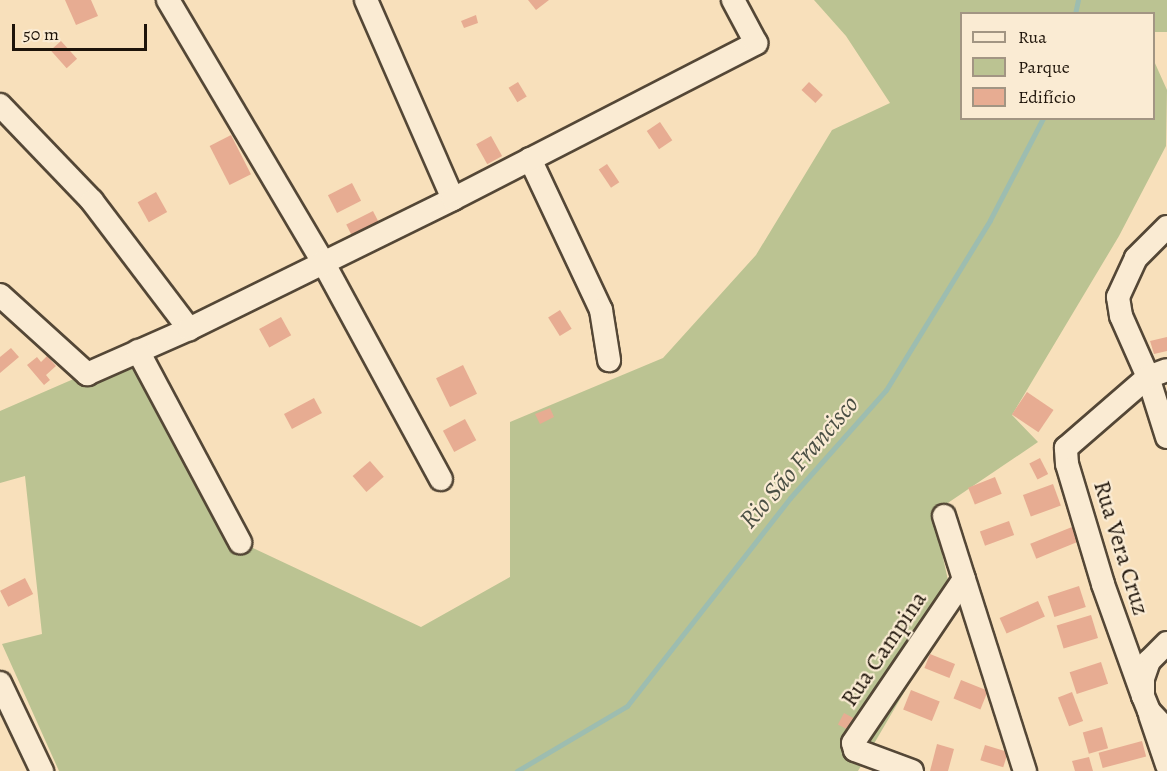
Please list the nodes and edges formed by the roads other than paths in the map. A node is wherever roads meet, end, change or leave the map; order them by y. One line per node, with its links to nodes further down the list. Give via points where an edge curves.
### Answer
1 (168, 0): 8 (street)
2 (366, 0): 6 (street)
3 (733, 0): 5 (street, via 756,43)
4 (0, 105): 10 (street, via 92,201)
5 (530, 159): 6 (street); 12 (street, via 601,310)
6 (453, 199): 8 (street)
7 (1167, 227): 13 (street, via 1136,258 1118,297 1121,316)
8 (322, 262): 10 (street); 15 (street)
9 (0, 295): 11 (street, via 87,374)
10 (189, 329): 11 (street)
11 (138, 351): 17 (street)
12 (609, 360)
13 (1157, 374): 14 (street); 21 (street, Rua Vera Cruz, via 1066,448 1067,464 1103,584)
14 (1167, 437)
15 (441, 479)
16 (944, 516): 18 (street)
17 (240, 542)
18 (964, 579): 25 (street, Rua Campina, via 853,743 855,750); 26 (street)
19 (1167, 643): 21 (street, via 1149,661 1143,678)
20 (0, 683): 24 (street)
21 (1146, 703): 22 (street); 23 (street, Rua Vera Cruz)
22 (1167, 730)
23 (1167, 765)
24 (42, 771)
25 (912, 771)
26 (1025, 771)

